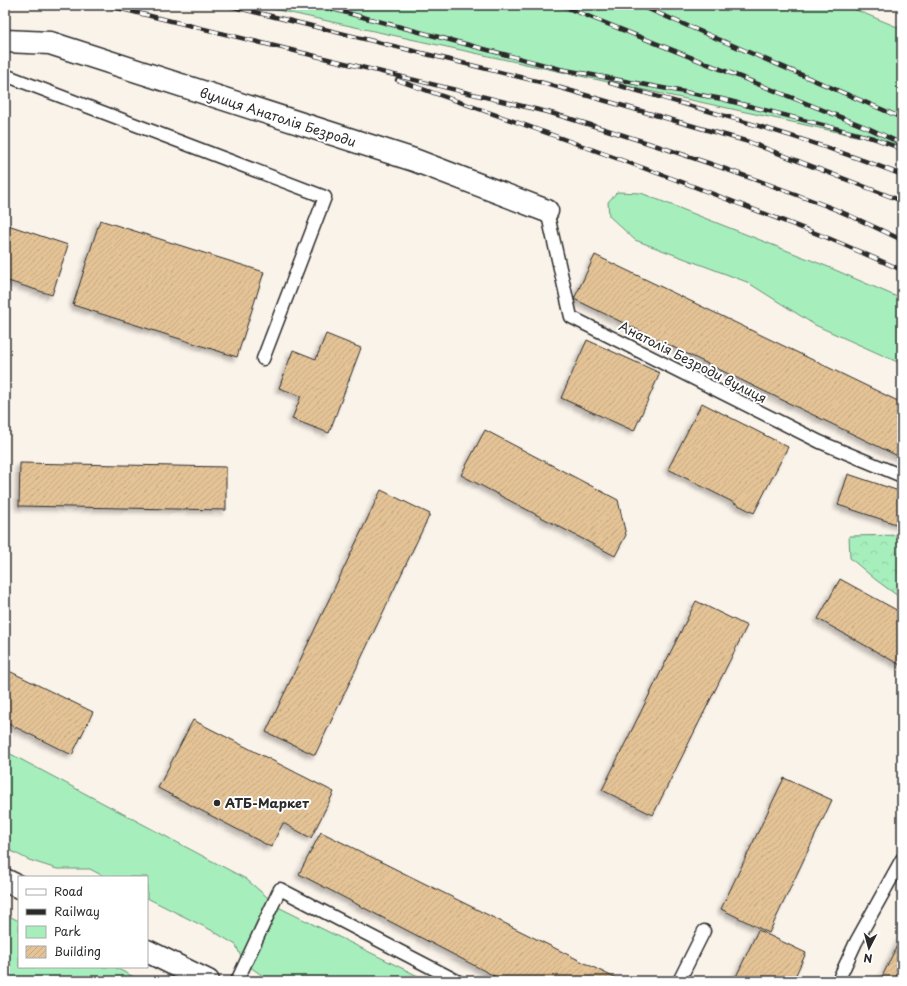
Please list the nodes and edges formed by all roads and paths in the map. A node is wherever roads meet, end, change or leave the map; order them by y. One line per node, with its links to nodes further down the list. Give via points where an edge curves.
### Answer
1 (5, 41): 3 (street, вулиця Анатолія Безроди, via 50,43 414,160)
2 (5, 75): 4 (lane, via 325,197)
3 (547, 211): 5 (lane, Анатолія Безроди вулиця, via 570,317 820,442)
4 (263, 359)
5 (902, 476)
6 (902, 859): 15 (lane, via 856,942)
7 (5, 880): 8 (street)
8 (18, 886)
9 (704, 931): 14 (lane)
10 (148, 951): 11 (street)
11 (208, 981)
12 (237, 981): 13 (lane, via 280,889)
13 (457, 981)
14 (679, 981)
15 (838, 981)

